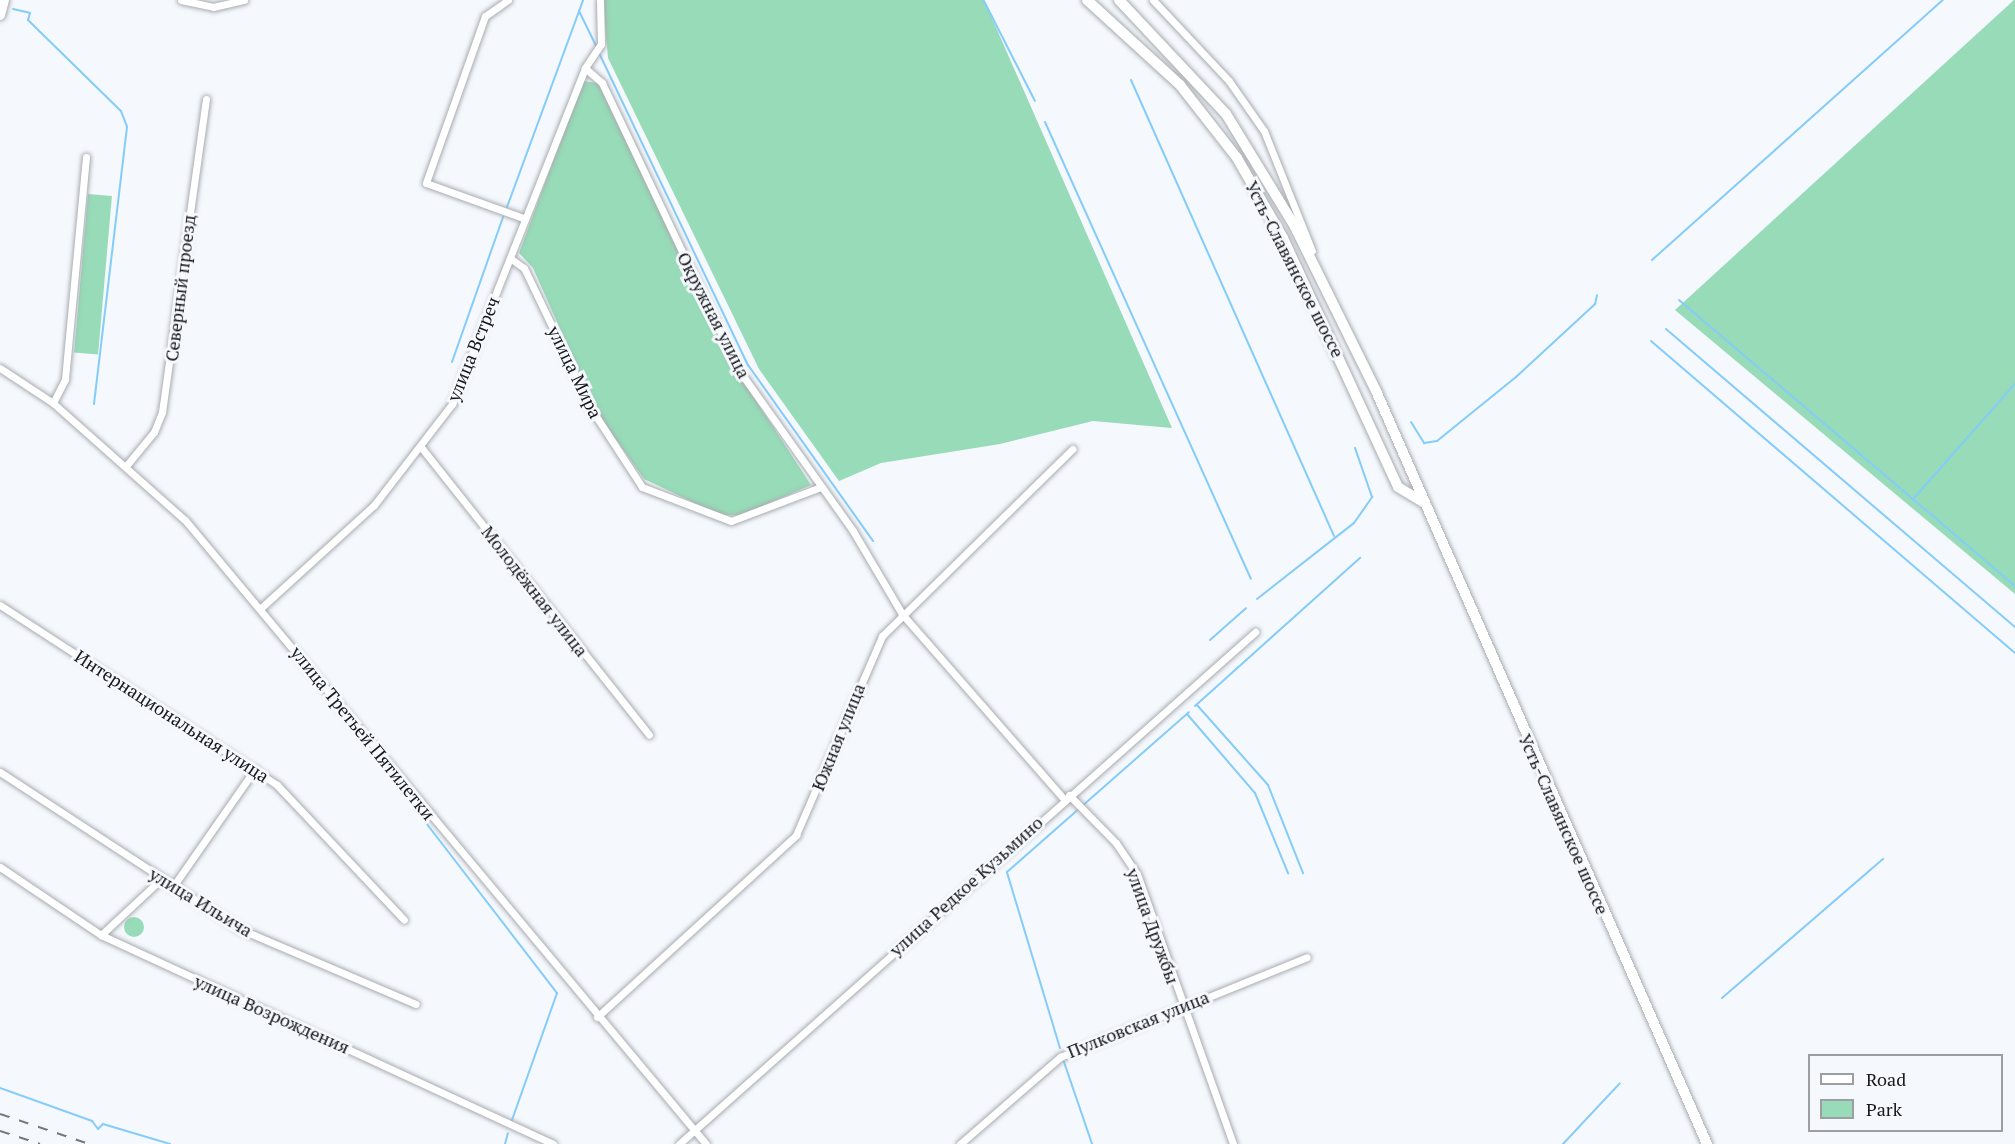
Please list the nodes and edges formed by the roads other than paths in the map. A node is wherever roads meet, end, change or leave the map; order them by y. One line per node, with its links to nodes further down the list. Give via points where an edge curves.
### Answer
1 (4, 0): 9 (street)
2 (181, 0): 3 (street, via 213,7)
3 (244, 0)
4 (508, 0): 13 (street, via 485,16 426,183)
5 (600, 0): 10 (street, via 601,44)
6 (1087, 0): 22 (street, Усть-Славянское шоссе, via 1180,85 1237,158 1283,238 1398,487)
7 (1119, 0): 15 (street, Усть-Славянское шоссе, via 1226,114 1274,188)
8 (1153, 0): 15 (street, via 1201,48 1264,131)
9 (0, 15)
10 (585, 68): 13 (street, улица Встреч); 21 (street, Окружная улица, via 602,83 738,369)
11 (206, 99): 20 (street, Северный проезд, via 162,412 154,432)
12 (86, 157): 17 (street, via 65,379)
13 (523, 218): 14 (street, улица Встреч)
14 (510, 258): 18 (street, улица Встреч, via 452,404); 21 (street, улица Мира, via 524,268 592,410 642,487 731,521)
15 (1329, 298): 22 (street, Усть-Славянское шоссе)
16 (0, 368): 17 (street, улица Третьей Пятилетки)
17 (53, 404): 20 (street, улица Третьей Пятилетки)
18 (421, 447): 24 (street, улица Встреч, via 374,505); 27 (street, Молодёжная улица)
19 (1072, 449): 25 (street, Южная улица)
20 (126, 466): 24 (street, улица Третьей Пятилетки, via 185,520)
21 (821, 487): 25 (street, Окружная улица)
22 (1425, 503): 46 (street, Усть-Славянское шоссе)
23 (0, 605): 28 (street, Интернациональная улица)
24 (262, 607): 39 (street, улица Третьей Пятилетки)
25 (902, 614): 30 (street, улица Дружбы); 39 (street, Южная улица, via 871,657 796,835)
26 (1255, 632): 30 (street, улица Редкое Кузьмино)
27 (650, 735)
28 (255, 769): 33 (street); 34 (street, Интернациональная улица, via 304,809)
29 (0, 772): 32 (street, улица Ильича)
30 (1066, 797): 38 (street, улица Дружбы, via 1116,843 1137,874); 40 (street, улица Редкое Кузьмино)
31 (0, 867): 35 (street, улица Возрождения)
32 (161, 879): 33 (street, улица Ильича); 35 (street)
33 (172, 888): 37 (street, улица Ильича, via 240,929)
34 (404, 920)
35 (101, 935): 41 (street, улица Возрождения)
36 (1307, 957): 38 (street, Пулковская улица)
37 (416, 1004)
38 (1182, 1005): 44 (street, Пулковская улица, via 1060,1057); 45 (street, улица Дружбы)
39 (597, 1017): 40 (street, улица Третьей Пятилетки)
40 (693, 1132): 42 (street, улица Редкое Кузьмино); 43 (street)
41 (553, 1144)
42 (679, 1144)
43 (706, 1144)
44 (960, 1144)
45 (1233, 1144)
46 (1707, 1144)

